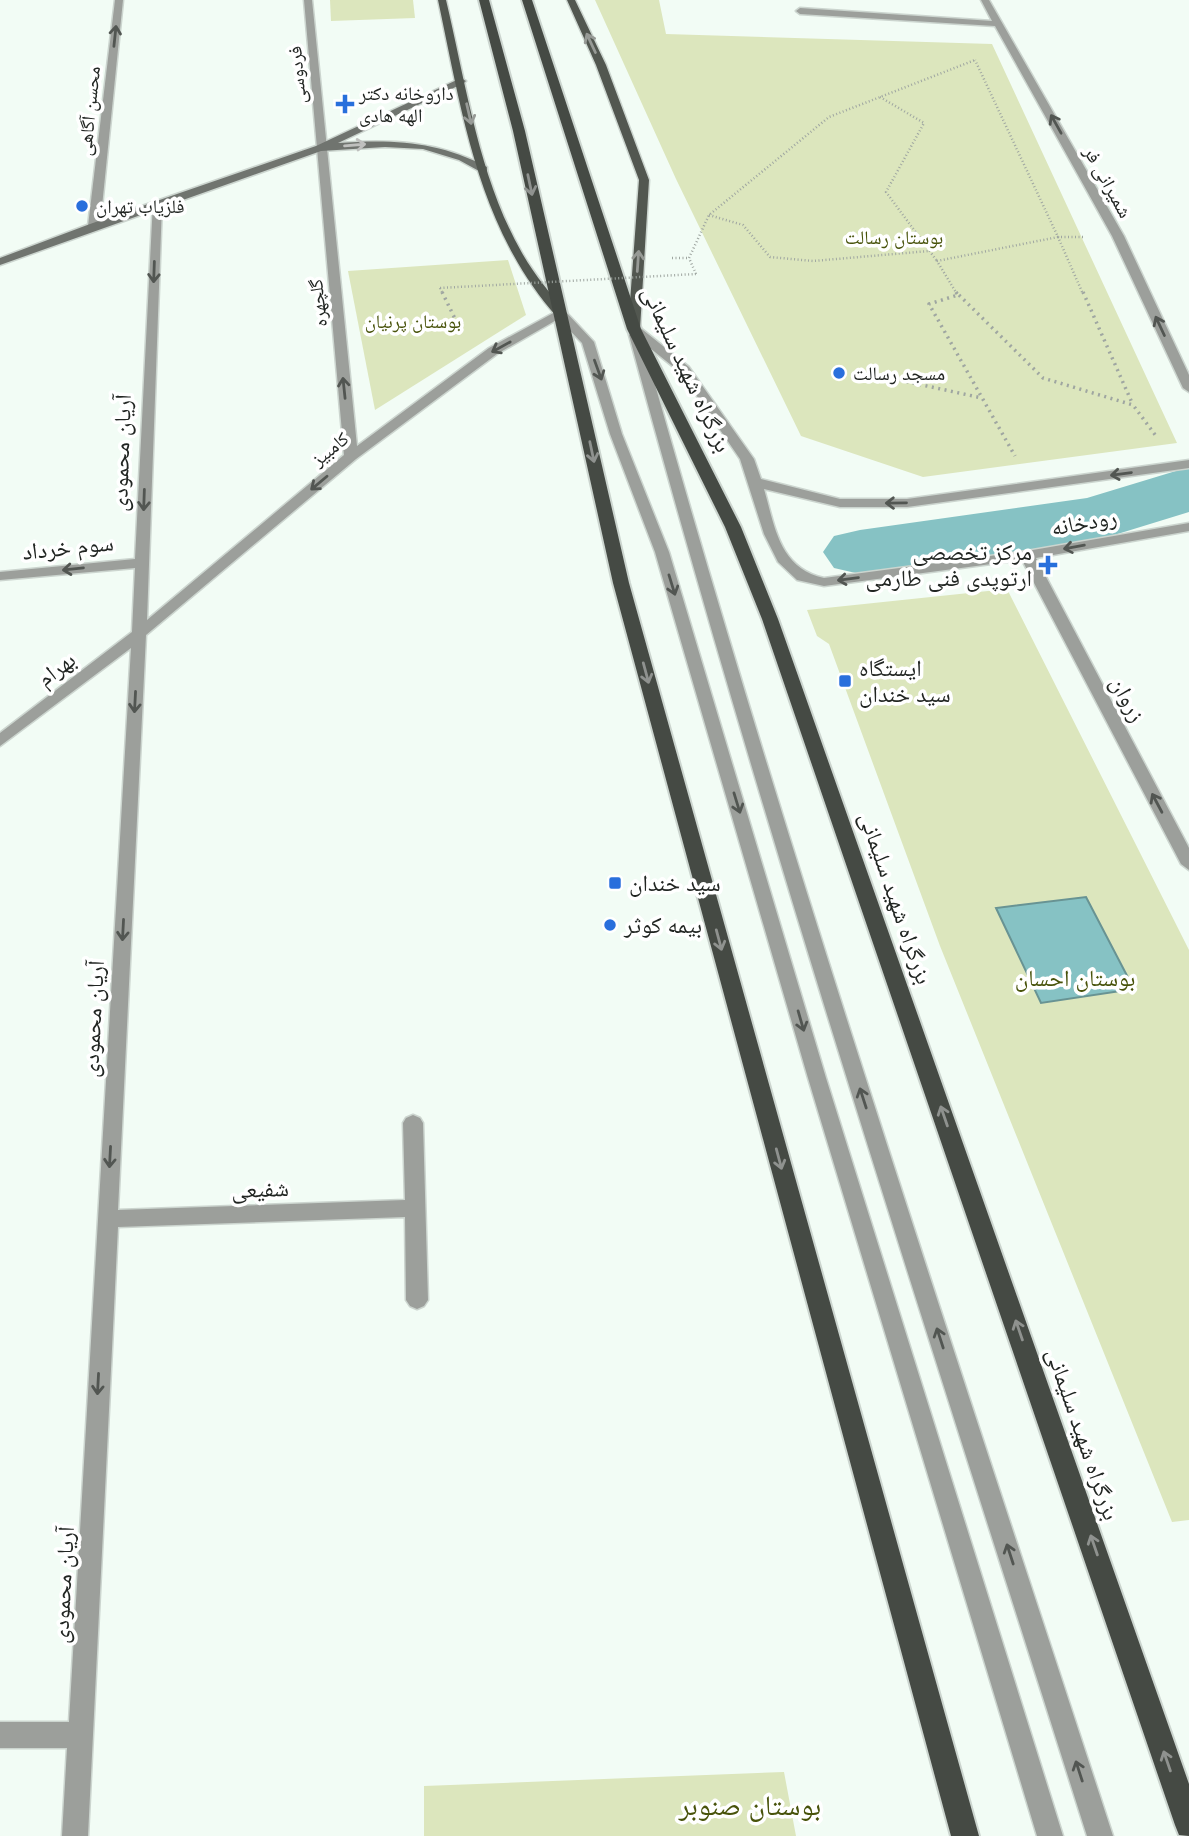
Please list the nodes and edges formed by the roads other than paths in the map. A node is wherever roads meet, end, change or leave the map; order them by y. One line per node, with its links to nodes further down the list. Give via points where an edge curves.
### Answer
1 (119, 0): 14 (street, محسن آگاهی, one-way to 1)
2 (308, 0): 11 (street, فردوسی)
3 (442, 0): 10 (main road)
4 (484, 0): 16 (highway, one-way to 16)
5 (527, 0): 17 (highway, بزرگراه شهید سلیمانی)
6 (571, 0): 17 (main road, one-way to 6, via 644,180)
7 (985, 0): 9 (street, شمیرانی فر)
8 (800, 11): 9 (street)
9 (999, 24): 18 (street, شمیرانی فر, one-way to 9, via 1118,236)
10 (461, 80): 11 (main road); 12 (main road, one-way to 12)
11 (320, 148): 12 (main road, one-way to 12, via 437,146); 13 (main road); 19 (street, گلچهره, one-way to 11)
12 (483, 169): 16 (main road, via 494,209 542,298)
13 (157, 204): 14 (main road); 24 (street, آریان محمودی, one-way to 24)
14 (93, 226): 15 (main road)
15 (0, 262)
16 (561, 314): 19 (street, کامبیز, one-way to 19, via 493,351); 37 (highway, one-way to 37, via 621,583); 38 (street, one-way to 38, via 588,342 616,434 662,552 817,1078)
17 (634, 329): 21 (street, رودخانه, via 685,370 747,459); 35 (highway, بزرگراه شهید سلیمانی, one-way to 17, via 770,619 733,527); 39 (street, one-way to 17, via 774,822)
18 (1189, 388)
19 (351, 456): 26 (street, کامبیز, one-way to 26)
20 (1183, 465): 21 (street, رودخانه, one-way to 21, via 906,503 840,503)
21 (755, 482): 23 (street, رودخانه, one-way to 21, via 824,582 802,577 785,562 775,544)
22 (1189, 527): 23 (street, رودخانه, one-way to 23)
23 (1027, 555): 28 (street, زروان, one-way to 23)
24 (141, 562): 25 (street, سوم خرداد, one-way to 25); 26 (street, آریان محمودی)
25 (0, 576)
26 (139, 634): 27 (street, بهرام); 31 (street, آریان محمودی, one-way to 31)
27 (0, 741)
28 (1189, 864)
29 (413, 1123): 30 (street)
30 (415, 1208): 31 (street, شفیعی); 32 (street)
31 (107, 1219): 34 (street, آریان محمودی, one-way to 34)
32 (416, 1300)
33 (0, 1735): 34 (street)
34 (80, 1735): 36 (street, آریان محمودی)
35 (1189, 1825)
36 (75, 1836)
37 (965, 1836)
38 (1050, 1836)
39 (1100, 1836)

